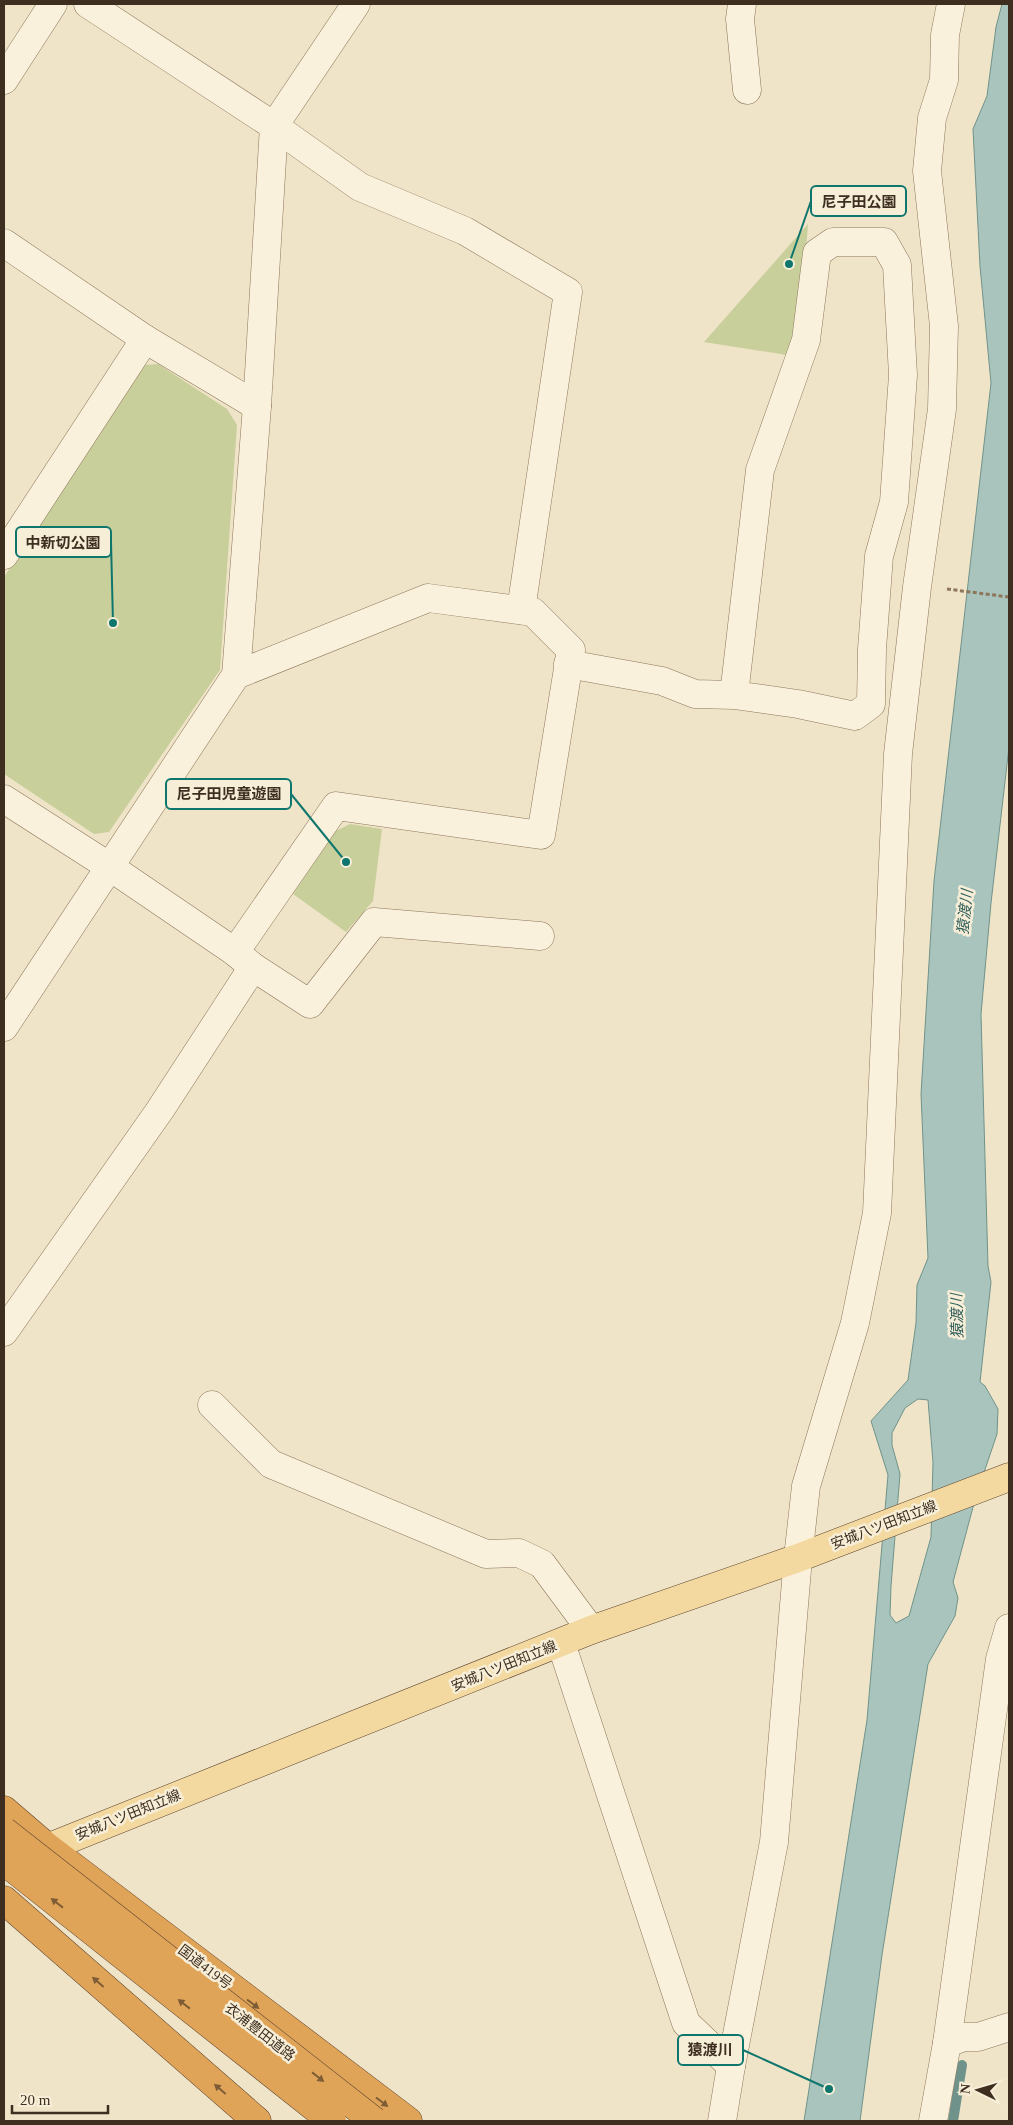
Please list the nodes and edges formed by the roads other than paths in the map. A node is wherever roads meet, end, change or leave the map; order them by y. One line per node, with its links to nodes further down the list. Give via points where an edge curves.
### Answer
1 (53, 4): 6 (street)
2 (88, 4): 8 (street)
3 (356, 4): 8 (street)
4 (742, 4): 7 (street, via 740,19)
5 (951, 4): 25 (street, via 944,35 944,80 932,118 927,171 944,326 942,409 916,586 898,754 877,1213 855,1323 806,1486)
6 (4, 80)
7 (747, 90)
8 (274, 126): 11 (street); 13 (street, via 360,187 464,231 568,292)
9 (4, 243): 10 (street)
10 (145, 339): 11 (street); 12 (street)
11 (257, 406): 15 (street)
12 (4, 555)
13 (521, 610): 14 (street, via 533,612 571,650); 15 (street, via 428,598)
14 (568, 664): 16 (street, via 662,681 695,694); 20 (street, via 541,835 336,806)
15 (236, 675): 18 (street)
16 (734, 695): 16 (street, via 856,716 872,704 872,649 879,556 894,502 903,375 897,265 884,242 833,242 817,253 806,340 760,470)
17 (4, 798): 18 (street)
18 (110, 867): 20 (street); 21 (street)
19 (540, 936): 20 (street, via 374,922 310,1004)
20 (244, 960): 22 (street, via 160,1110)
21 (4, 1027)
22 (4, 1332)
23 (212, 1405): 27 (street, via 271,1464 486,1554 519,1552 542,1564)
24 (1009, 1477): 25 (main road, 安城八ツ田知立線)
25 (808, 1555): 27 (main road, 安城八ツ田知立線); 38 (street, via 774,1842)
26 (1009, 1628): 29 (street, via 1000,1659)
27 (591, 1630): 28 (main road, 安城八ツ田知立線)
28 (562, 1643): 32 (main road, 安城八ツ田知立線); 38 (street, via 686,2023)
29 (998, 1752): 37 (street)
30 (4, 1810): 32 (highway, 国道419号)
31 (4, 1831): 41 (highway, 衣浦豊田道路, one-way to 41, bridge)
32 (46, 1847): 34 (main road, 安城八ツ田知立線); 42 (highway, 国道419号, one-way to 42)
33 (4, 1861): 40 (highway, 衣浦豊田道路, one-way to 33, bridge)
34 (4, 1867)
35 (4, 1900): 39 (highway, one-way to 35)
36 (1009, 2027): 37 (street)
37 (947, 2043): 44 (street)
38 (732, 2066): 43 (street)
39 (257, 2121)
40 (332, 2121)
41 (374, 2121)
42 (408, 2121)
43 (722, 2121)
44 (933, 2121)

